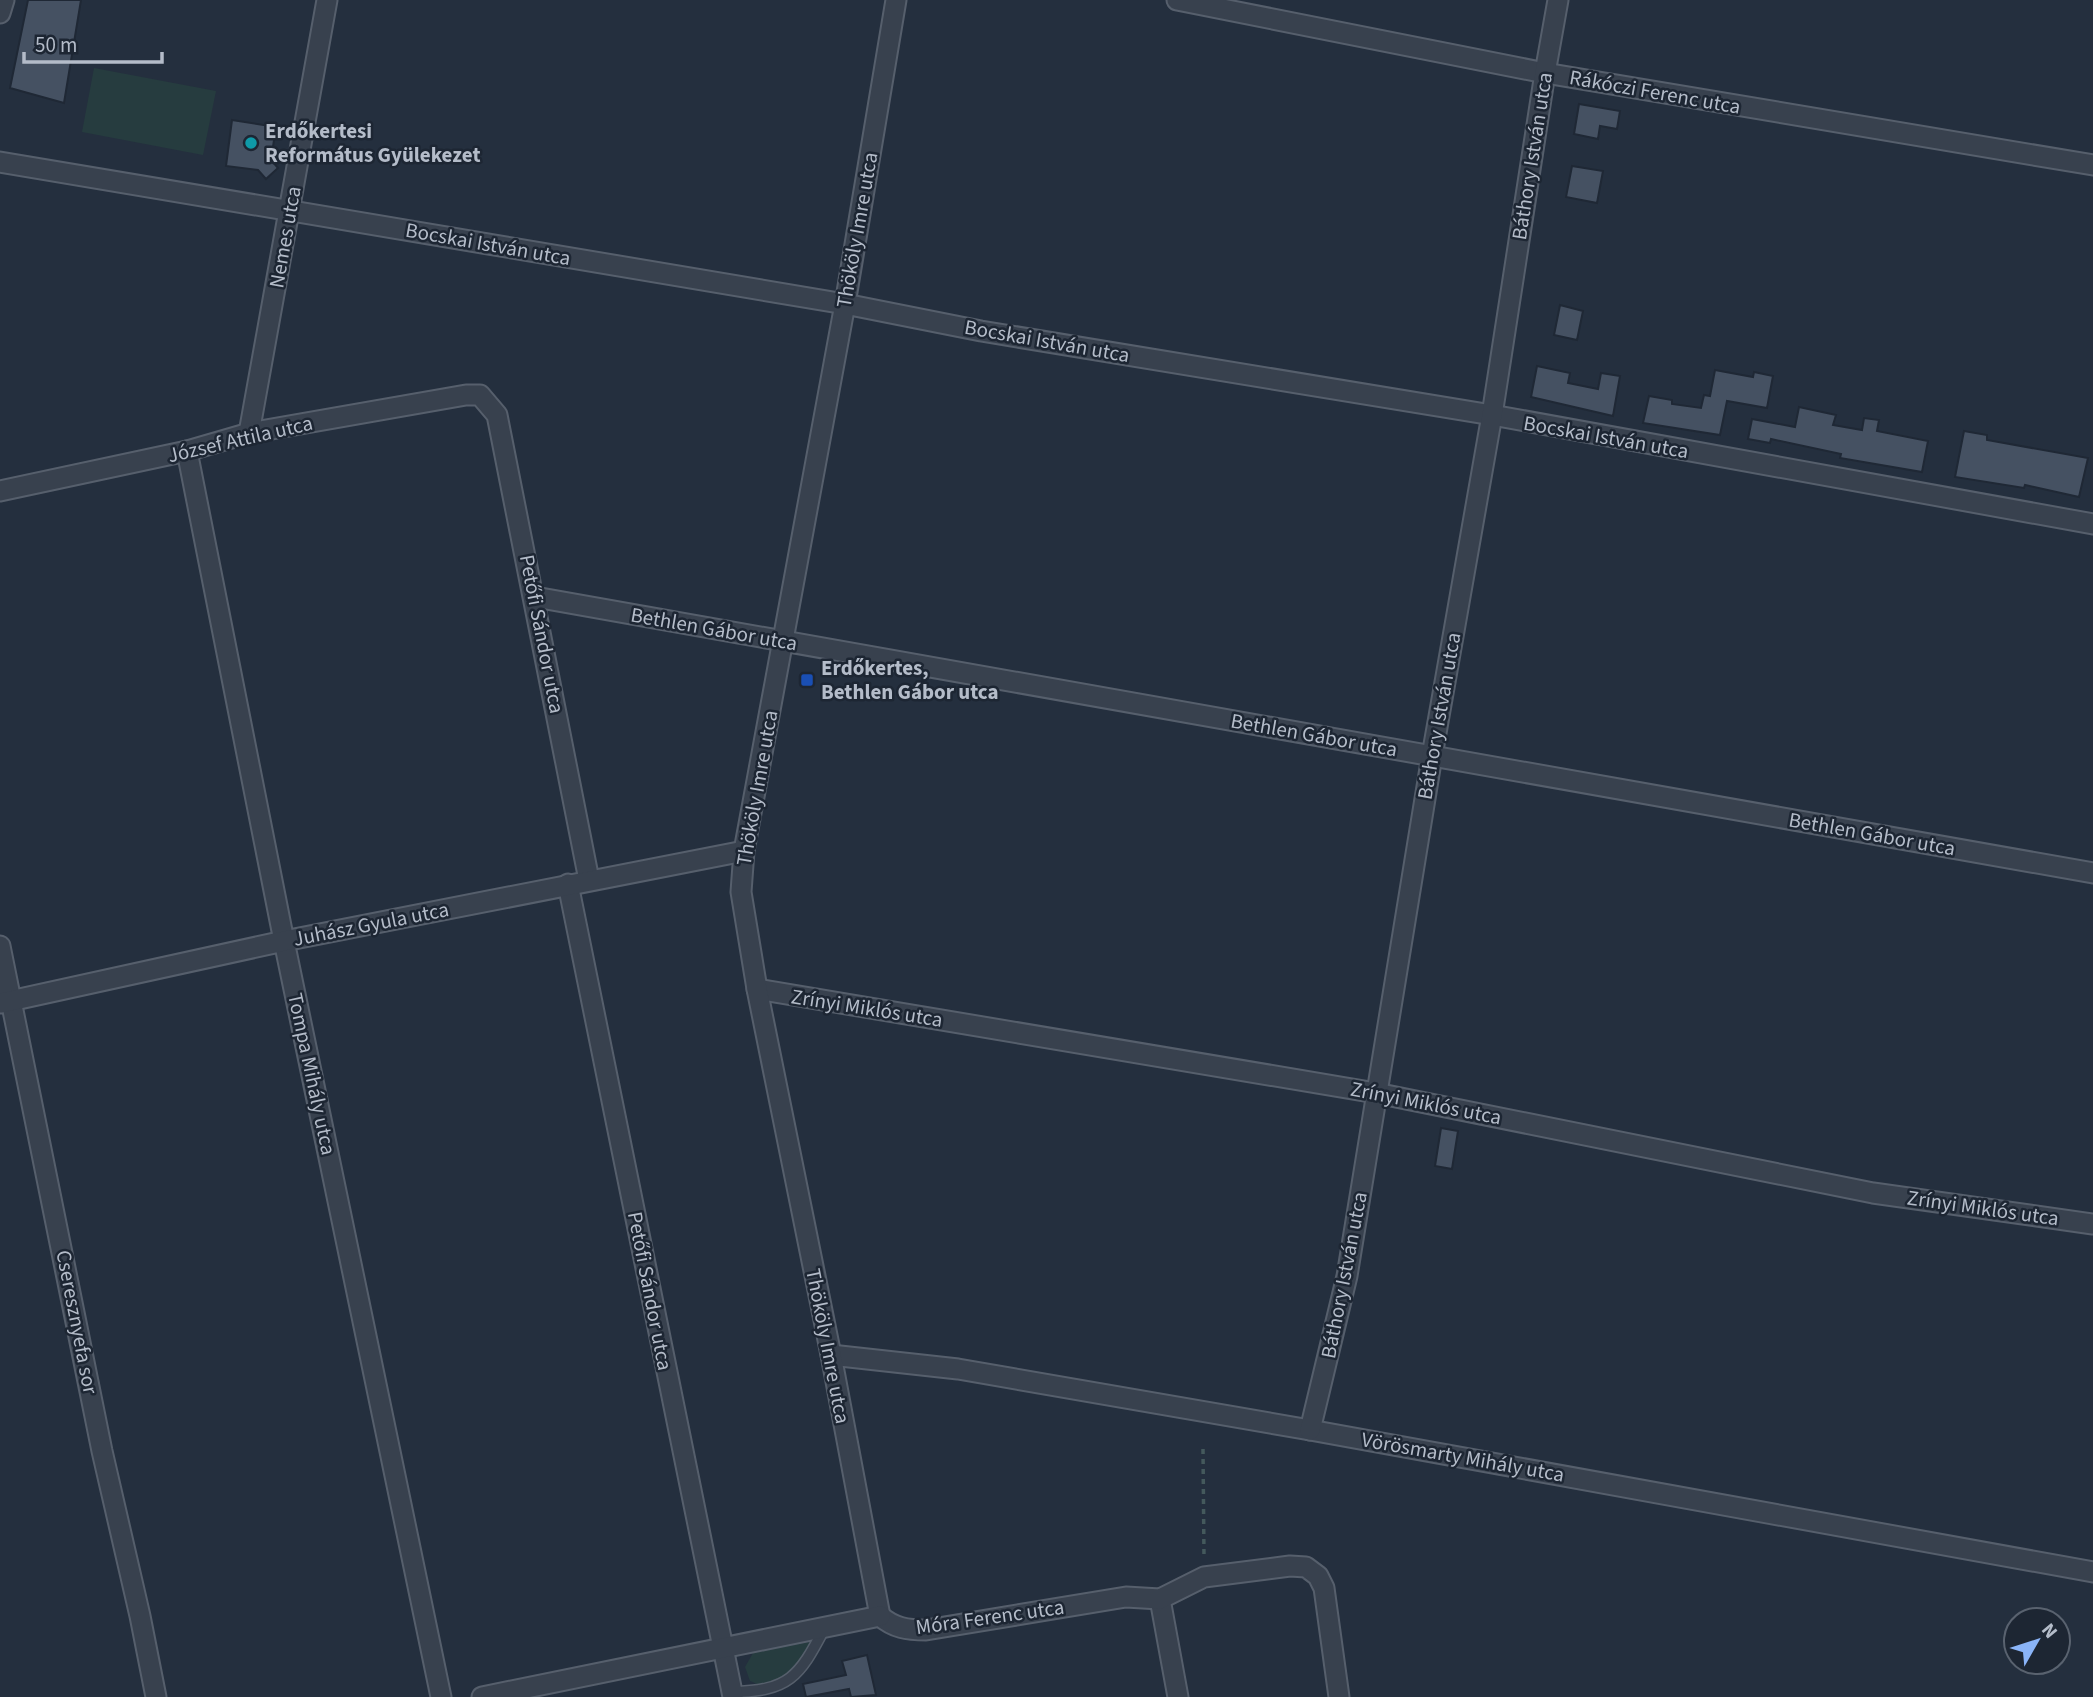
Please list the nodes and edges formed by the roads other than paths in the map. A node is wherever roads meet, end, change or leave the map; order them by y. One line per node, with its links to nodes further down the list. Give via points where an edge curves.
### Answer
1 (4, 0): 6 (street)
2 (327, 0): 10 (street, Nemes utca)
3 (896, 0): 11 (street, Thököly Imre utca)
4 (1177, 0): 7 (street, Rákóczi Ferenc utca)
5 (1558, 0): 7 (street, Báthory István utca)
6 (0, 13)
7 (1545, 73): 9 (street, Rákóczi Ferenc utca); 13 (street, Báthory István utca)
8 (0, 162): 10 (street, Bocskai István utca)
9 (2093, 165)
10 (289, 211): 11 (street, Bocskai István utca); 14 (street, Nemes utca)
11 (845, 304): 13 (street, Bocskai István utca, via 981,331); 19 (street, Thököly Imre utca)
12 (480, 395): 14 (street, József Attila utca); 18 (street, Petőfi Sándor utca, via 497,415)
13 (1492, 415): 17 (street, Bocskai István utca); 20 (street, Báthory István utca)
14 (249, 433): 15 (street, József Attila utca)
15 (187, 451): 16 (street, József Attila utca); 25 (street, Tompa Mihály utca)
16 (0, 491)
17 (2093, 524)
18 (535, 597): 19 (street, Bethlen Gábor utca); 23 (street, Petőfi Sándor utca)
19 (784, 642): 20 (street, Bethlen Gábor utca); 21 (street, Thököly Imre utca)
20 (1432, 756): 22 (street, Bethlen Gábor utca); 29 (street, Báthory István utca)
21 (744, 851): 23 (street, Juhász Gyula utca); 27 (street, Thököly Imre utca, via 741,892)
22 (2093, 873)
23 (589, 880): 24 (street, Juhász Gyula utca)
24 (568, 884): 25 (street, Juhász Gyula utca); 37 (street, Petőfi Sándor utca)
25 (284, 941): 28 (street, Juhász Gyula utca); 40 (street, Tompa Mihály utca)
26 (0, 946): 28 (street, Cseresznyefa sor)
27 (757, 989): 29 (street, Zrínyi Miklós utca); 31 (street, Thököly Imre utca)
28 (5, 1002): 39 (street, Cseresznyefa sor, via 43,1149)
29 (1376, 1093): 30 (street, Zrínyi Miklós utca, via 1873,1193); 32 (street, Báthory István utca, via 1347,1276)
30 (2093, 1224)
31 (831, 1355): 32 (street, Vörösmarty Mihály utca, via 958,1368); 35 (street, Thököly Imre utca)
32 (1310, 1430): 33 (street, Vörösmarty Mihály utca)
33 (2093, 1572)
34 (1160, 1599): 35 (street, Móra Ferenc utca, via 1126,1597 926,1630 890,1625); 42 (street); 43 (street, Móra Ferenc utca, via 1204,1577 1306,1567 1324,1588)
35 (880, 1616): 36 (street)
36 (825, 1627): 37 (street); 38 (lane, via 807,1662 778,1686)
37 (722, 1647): 38 (street, Petőfi Sándor utca); 41 (street)
38 (733, 1695)
39 (156, 1697)
40 (441, 1697)
41 (482, 1697)
42 (1178, 1697)
43 (1339, 1697)

